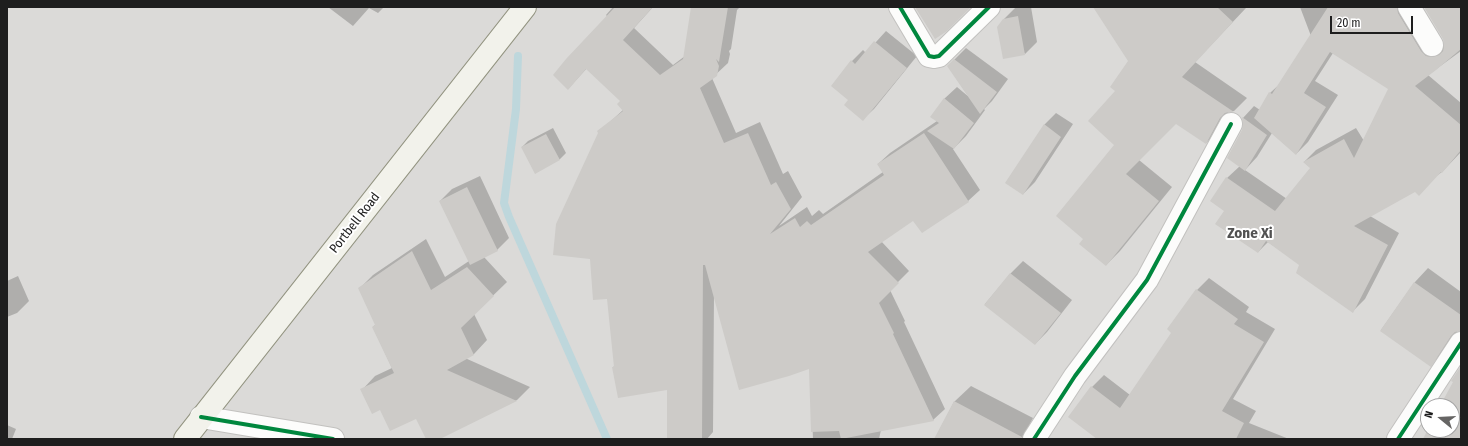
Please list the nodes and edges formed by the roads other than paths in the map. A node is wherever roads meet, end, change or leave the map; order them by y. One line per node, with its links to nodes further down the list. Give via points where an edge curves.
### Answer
1 (525, 7): 8 (main road, Portbell Road)
2 (900, 7): 3 (street, via 929,56 934,57 940,56)
3 (989, 7)
4 (1409, 7): 5 (street)
5 (1432, 46)
6 (1231, 124): 11 (street, via 1146,280 1075,376)
7 (1461, 344): 12 (street)
8 (201, 417): 9 (main road, Portbell Road); 10 (street)
9 (185, 439)
10 (333, 439)
11 (1034, 439)
12 (1398, 439)

